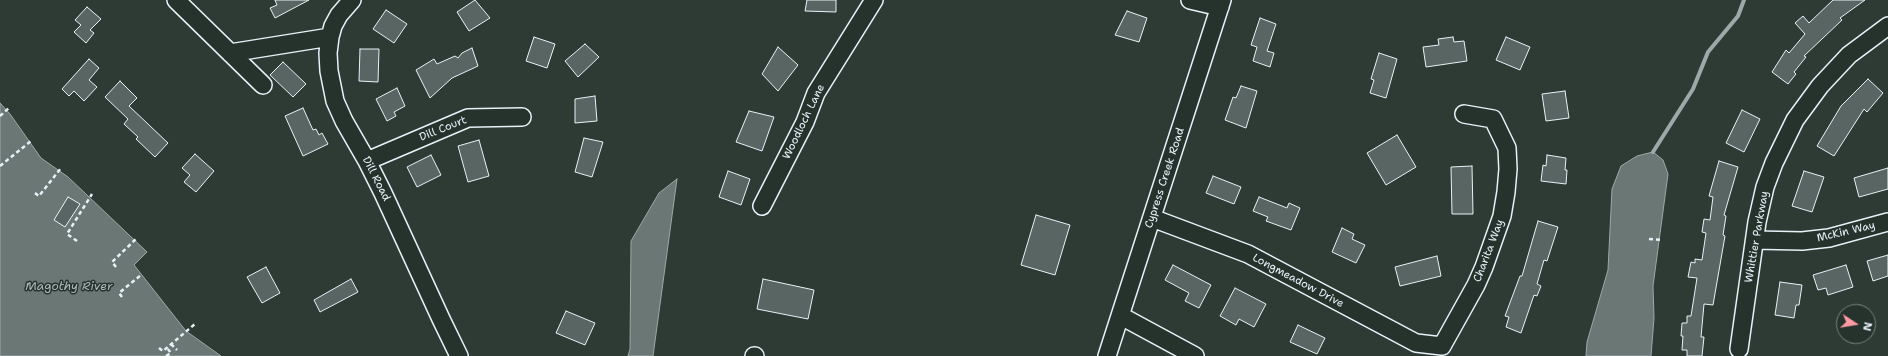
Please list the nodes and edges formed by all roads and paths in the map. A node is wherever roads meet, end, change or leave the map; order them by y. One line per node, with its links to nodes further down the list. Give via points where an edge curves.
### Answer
1 (176, 0): 8 (street)
2 (352, 0): 7 (street, Dill Road, via 339,15)
3 (874, 0): 20 (street, Woodloch Lane, via 816,93)
4 (1190, 0): 5 (street)
5 (1221, 3): 21 (street, Cypress Creek Road)
6 (1888, 26): 26 (street, Whittier Parkway, via 1849,55 1820,86 1795,120 1774,163 1757,222)
7 (330, 37): 8 (street); 15 (street, Dill Road, via 329,71 335,100 344,122)
8 (230, 53): 9 (street)
9 (263, 85)
10 (10, 107): 12 (path)
11 (1464, 114): 34 (street, Charita Way, via 1493,119 1507,148 1508,169 1502,216 1476,286)
12 (0, 116)
13 (522, 117): 15 (street, Dill Court, via 468,118)
14 (31, 141): 16 (path)
15 (367, 161): 40 (street, Dill Road)
16 (0, 166)
17 (61, 168): 18 (path, via 39,196)
18 (35, 193)
19 (92, 194): 27 (path, via 67,234)
20 (762, 206)
21 (1152, 218): 31 (street, Cypress Creek Road); 34 (street, Longmeadow Drive, via 1248,254 1416,343)
22 (1888, 222): 26 (street, McKin Way, via 1829,238 1802,241)
23 (137, 238): 28 (path, via 112,262)
24 (1649, 239): 25 (path)
25 (1662, 240)
26 (1755, 240): 37 (street, Whittier Parkway)
27 (77, 241)
28 (116, 267)
29 (141, 275): 30 (path, via 118,293)
30 (122, 297)
31 (1121, 316): 41 (street, Cypress Creek Road); 42 (street)
32 (195, 324): 33 (path)
33 (172, 344): 36 (path); 38 (path)
34 (1442, 346)
35 (159, 348): 36 (path, via 163,351)
36 (167, 348): 39 (path, via 171,352)
37 (1739, 349)
38 (177, 350)
39 (166, 356)
40 (459, 356)
41 (1107, 356)
42 (1195, 356)

